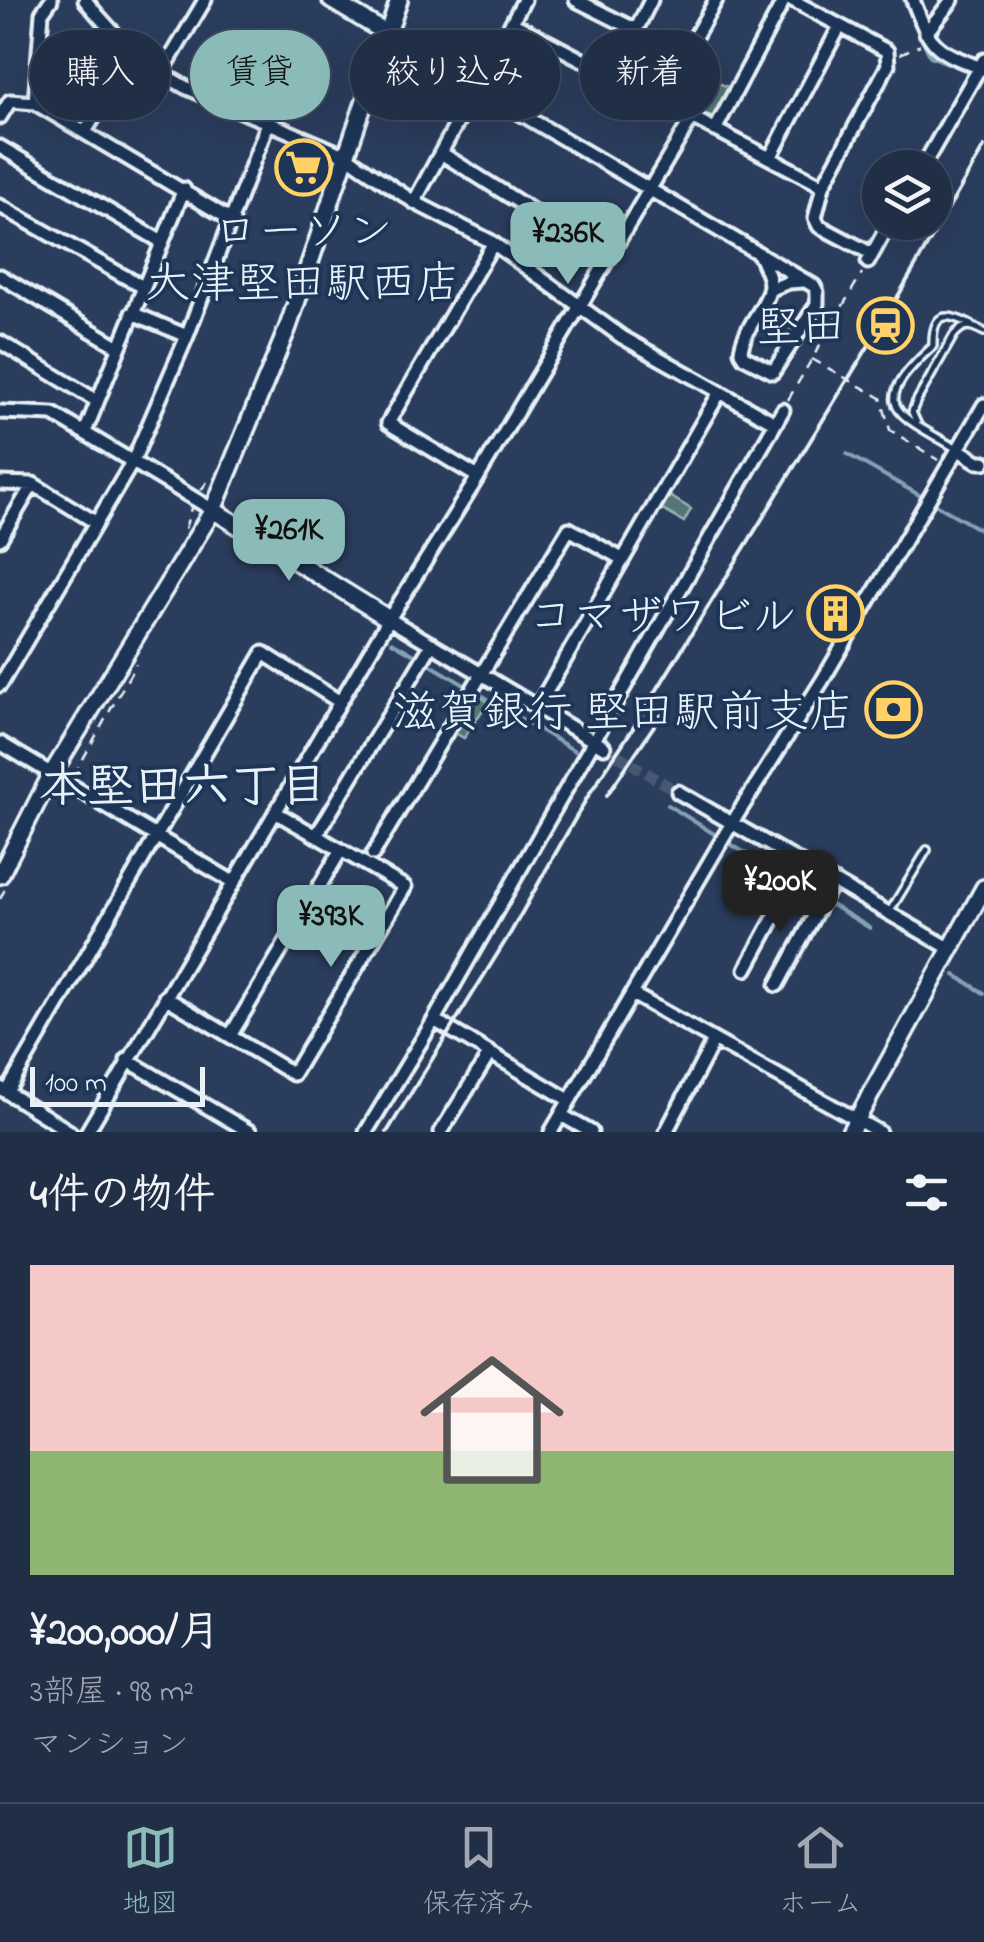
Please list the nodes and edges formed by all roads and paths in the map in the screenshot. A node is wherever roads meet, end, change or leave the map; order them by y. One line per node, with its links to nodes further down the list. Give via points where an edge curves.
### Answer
1 (51, 0): 16 (street)
2 (85, 0): 17 (street)
3 (205, 0): 27 (street)
4 (331, 0): 18 (street)
5 (399, 0): 19 (street)
6 (524, 0): 14 (street)
7 (576, 0): 21 (street)
8 (651, 0): 21 (street)
9 (716, 0): 22 (street)
10 (784, 0): 40 (street)
11 (792, 0): 15 (street)
12 (913, 0): 23 (street)
13 (952, 0): 23 (street)
14 (512, 23): 20 (street); 25 (street)
15 (840, 26): 26 (street, via 887,51); 46 (street)
16 (41, 30)
17 (112, 30)
18 (380, 30)
19 (388, 30)
20 (508, 30)
21 (636, 30)
22 (699, 30)
23 (926, 33): 28 (street, via 940,52)
24 (918, 46): 26 (path)
25 (580, 59)
26 (890, 59): 47 (street)
27 (170, 60)
28 (979, 70): 43 (street)
29 (170, 78): 39 (street)
30 (30, 102): 31 (street, via 10,102)
31 (0, 117)
32 (65, 120): 41 (street)
33 (92, 120): 41 (street)
34 (358, 120): 45 (street)
35 (459, 120): 44 (street)
36 (532, 120): 48 (street)
37 (691, 120): 48 (street)
38 (696, 120): 40 (street)
39 (268, 122): 45 (street); 52 (street)
40 (715, 130): 46 (street)
41 (85, 132): 49 (street)
42 (0, 147): 54 (street)
43 (932, 150)
44 (441, 153): 50 (street); 58 (street)
45 (346, 156): 50 (street); 88 (street, via 288,327)
46 (770, 158): 47 (street)
47 (823, 186): 57 (street, via 819,226)
48 (650, 189): 56 (street); 58 (street)
49 (184, 190): 52 (street); 54 (street)
50 (414, 202): 55 (street)
51 (0, 206): 61 (street)
52 (233, 222): 67 (street)
53 (880, 240): 57 (street)
54 (162, 242): 61 (street)
55 (493, 244): 63 (street); 85 (street, via 388,422)
56 (759, 254): 60 (street); 62 (street)
57 (870, 258): 72 (path)
58 (608, 259): 63 (street)
59 (0, 276): 70 (street)
60 (806, 281): 62 (street); 62 (street, via 818,292 816,304 773,372 741,352)
61 (143, 288): 64 (street)
62 (770, 290)
63 (582, 305): 73 (street, via 622,337); 85 (street)
64 (132, 313): 67 (street); 70 (street)
65 (972, 325): 66 (lane); 69 (lane, via 954,316 936,321); 71 (lane, via 962,326)
66 (984, 332)
67 (187, 336): 82 (street)
68 (0, 342): 74 (street)
69 (933, 346): 71 (lane); 79 (lane, via 894,392 902,417)
70 (120, 347): 74 (street)
71 (944, 352): 79 (lane, via 912,412)
72 (812, 359): 76 (path); 84 (path, via 881,398 890,430)
73 (720, 392): 78 (street); 91 (street)
74 (97, 401): 80 (street)
75 (984, 405): 81 (street)
76 (783, 410): 78 (street)
77 (0, 412): 80 (street, via 53,414)
78 (776, 423): 100 (street)
79 (918, 426): 81 (lane)
80 (84, 432): 82 (street)
81 (959, 450): 83 (street); 84 (street)
82 (133, 461): 88 (street); 89 (street)
83 (984, 462)
84 (949, 467): 105 (street)
85 (478, 477): 92 (street)
86 (0, 483): 87 (street)
87 (33, 484): 89 (street); 90 (street)
88 (213, 510): 92 (street); 101 (street)
89 (95, 522): 96 (street)
90 (0, 539)
91 (622, 559): 95 (street, via 568,529); 98 (street)
92 (389, 619): 93 (street); 97 (street)
93 (432, 644): 95 (street); 107 (street)
94 (142, 654): 102 (path)
95 (480, 673): 98 (street); 110 (street)
96 (0, 684)
97 (340, 702): 104 (street); 106 (street, via 263,654)
98 (538, 706): 100 (street)
99 (0, 743): 101 (street)
100 (599, 743): 123 (street)
101 (52, 775): 102 (street); 112 (street)
102 (70, 786): 106 (street)
103 (678, 792): 105 (street)
104 (275, 812): 107 (street); 113 (street)
105 (726, 834): 111 (street); 121 (street)
106 (157, 836): 113 (street); 128 (street)
107 (316, 836): 108 (street)
108 (342, 850): 124 (street); 124 (street, via 405,887 293,1074)
109 (928, 850): 117 (lane)
110 (372, 854)
111 (796, 877): 114 (street); 119 (street)
112 (4, 879): 116 (path)
113 (233, 882): 122 (street)
114 (833, 882): 117 (street); 120 (street)
115 (984, 888): 118 (street)
116 (0, 899)
117 (888, 914): 118 (street)
118 (950, 949): 131 (street)
119 (746, 969)
120 (777, 985)
121 (632, 994): 125 (street); 129 (street)
122 (165, 997): 124 (street); 127 (street)
123 (434, 1020): 126 (street); 135 (street)
124 (230, 1036)
125 (714, 1040): 131 (street); 139 (street)
126 (490, 1053): 129 (street); 136 (street)
127 (128, 1060): 133 (street); 134 (street)
128 (4, 1090): 132 (street)
129 (570, 1100): 130 (street)
130 (561, 1115): 137 (street); 138 (street)
131 (854, 1127): 140 (street)
132 (70, 1132)
133 (87, 1132)
134 (250, 1132)
135 (366, 1132)
136 (441, 1132)
137 (551, 1132)
138 (591, 1132)
139 (666, 1132)
140 (879, 1132)

